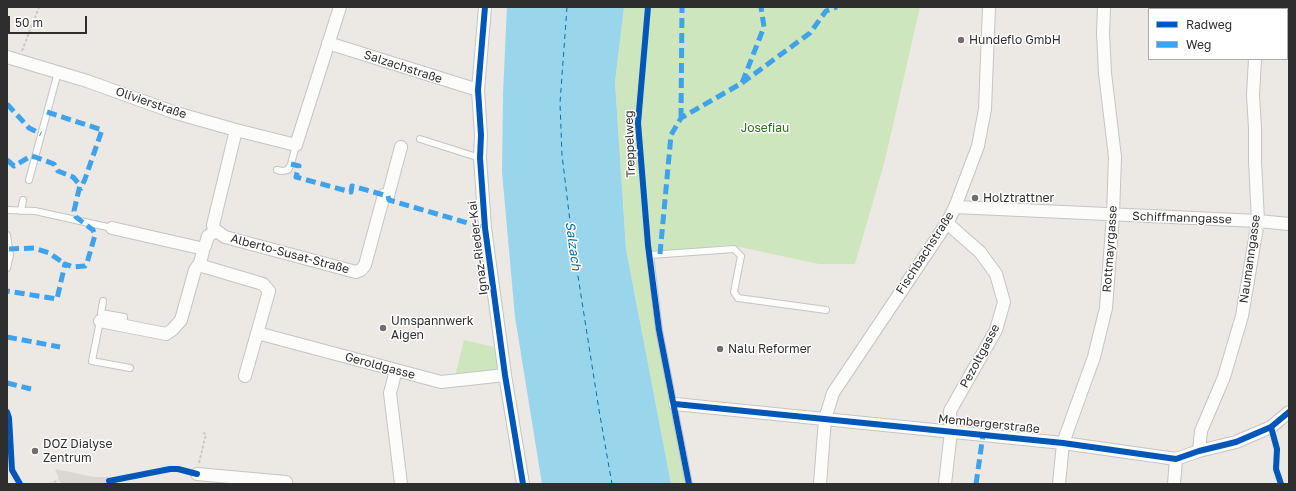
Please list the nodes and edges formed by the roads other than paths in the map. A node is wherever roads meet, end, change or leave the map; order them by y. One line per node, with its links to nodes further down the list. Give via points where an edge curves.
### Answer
1 (340, 7): 5 (street)
2 (485, 7): 9 (street, Ignaz-Rieder-Kai)
3 (989, 7): 18 (street, Fischbachstraße, via 985,109 978,146)
4 (1104, 7): 21 (street, Rottmayrgasse, via 1105,73 1115,157)
5 (328, 43): 9 (street, Salzachstraße); 12 (street)
6 (13, 58): 8 (street, Olivierstraße)
7 (1255, 60): 22 (street, Naumanngasse, via 1253,95)
8 (58, 72): 10 (street, Olivierstraße, via 176,113); 16 (lane)
9 (478, 90): 14 (street, Ignaz-Rieder-Kai)
10 (236, 130): 12 (street, Olivierstraße); 26 (street, Alberto-Susat-Straße, via 213,225)
11 (420, 138): 14 (lane)
12 (296, 145): 15 (lane, via 288,170)
13 (401, 147): 26 (street, Alberto-Susat-Straße, via 388,196 384,195 365,266 361,270 350,271 225,236)
14 (480, 158): 38 (street, Ignaz-Rieder-Kai, via 485,228)
15 (277, 170)
16 (29, 180)
17 (23, 200): 19 (lane)
18 (955, 207): 21 (street, Schiffmanngasse); 23 (street, Fischbachstraße)
19 (21, 211): 20 (lane); 25 (lane, via 35,211)
20 (7, 213)
21 (1113, 215): 22 (street, Schiffmanngasse); 44 (street, Rottmayrgasse, via 1106,308 1094,357)
22 (1258, 221): 24 (street, Schiffmanngasse); 45 (street, Naumanngasse, via 1242,316 1224,377 1201,431)
23 (947, 223): 42 (street, Fischbachstraße, via 833,393); 43 (street, Pezoltgasse, via 980,252 996,274 1004,302 996,330 950,411)
24 (1289, 224)
25 (112, 228): 28 (street)
26 (216, 231): 28 (street, via 208,236)
27 (7, 235): 30 (lane, via 10,254)
28 (202, 249): 29 (street)
29 (200, 263): 34 (street, via 194,270 181,320 172,330 166,334); 35 (street, via 202,266 259,282 266,287 269,291)
30 (7, 268)
31 (103, 301): 34 (lane, via 101,313 124,317)
32 (826, 310): 40 (lane, via 738,298 734,292 741,256 734,250 650,256 659,330)
33 (100, 321): 34 (street); 36 (lane, via 92,361)
34 (123, 325)
35 (258, 330): 37 (street, Geroldgasse, via 261,334); 39 (street)
36 (130, 368)
37 (396, 370): 38 (street, Geroldgasse, via 442,382); 49 (street, via 390,393)
38 (505, 375): 50 (street, Ignaz-Rieder-Kai)
39 (245, 376)
40 (675, 404): 42 (street, Membergerstraße); 51 (lane)
41 (1289, 412): 45 (street, Membergerstraße, via 1271,427 1236,442)
42 (825, 419): 43 (street, Membergerstraße); 52 (street, Fischbachstraße)
43 (951, 431): 44 (street, Membergerstraße); 53 (street, Pezoltgasse)
44 (1063, 443): 46 (street, Membergerstraße); 54 (street, Rottmayrgasse)
45 (1199, 451): 46 (street, Membergerstraße)
46 (1176, 459): 55 (street)
47 (197, 474): 48 (street)
48 (286, 484)
49 (401, 484)
50 (524, 484)
51 (689, 484)
52 (820, 484)
53 (946, 484)
54 (1059, 484)
55 (1174, 484)

